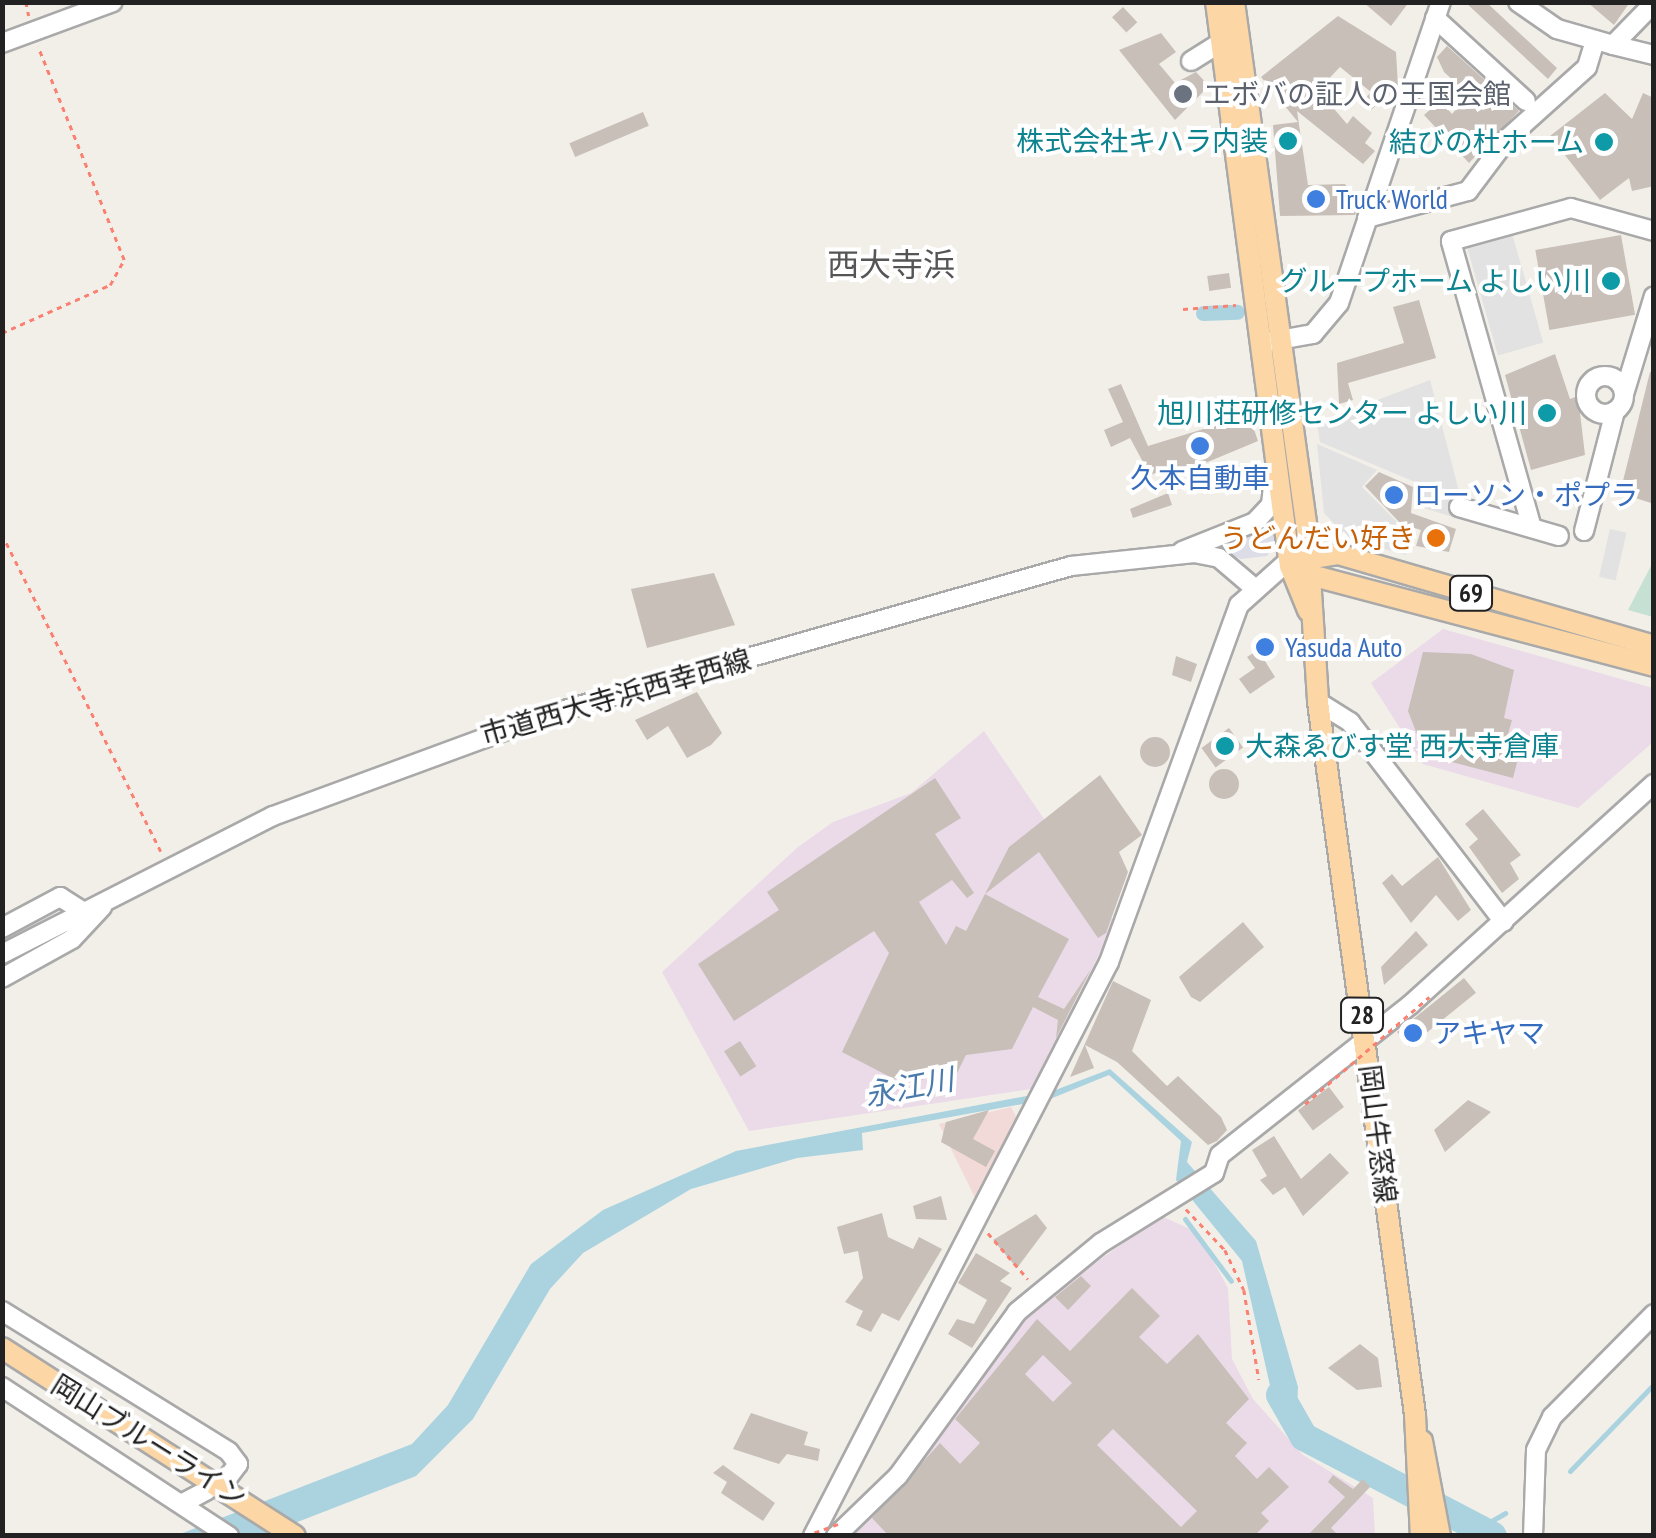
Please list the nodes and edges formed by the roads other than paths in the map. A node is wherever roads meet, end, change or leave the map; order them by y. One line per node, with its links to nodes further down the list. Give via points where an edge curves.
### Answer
1 (113, 2): 9 (street)
2 (1216, 2): 7 (main road, 岡山牛窓線 / 28)
3 (1234, 2): 16 (main road, 岡山牛窓線 / 28)
4 (1518, 2): 8 (street)
5 (1654, 3): 8 (street)
6 (1438, 10): 12 (street); 13 (street)
7 (1222, 42): 11 (street); 16 (main road, 岡山牛窓線 / 28, via 1256,301)
8 (1604, 42): 10 (street); 13 (street, via 1508,138 1468,191)
9 (2, 43)
10 (1654, 54)
11 (1191, 61)
12 (1526, 101)
13 (1367, 218): 16 (street, via 1327,323)
14 (1654, 231): 19 (street, via 1571,208 1451,241)
15 (1654, 296): 21 (street)
16 (1271, 342): 17 (main road, 岡山牛窓線 / 28); 20 (main road, 岡山牛窓線 / 28)
17 (1277, 448): 23 (street, via 1270,505 1255,522); 25 (main road, 岡山牛窓線 / 28)
18 (1459, 507): 19 (street)
19 (1532, 528): 22 (street)
20 (1308, 530): 24 (main road, 岡山牛窓線 / 28); 25 (street)
21 (1584, 531)
22 (1559, 536)
23 (1182, 552): 27 (street, 市道西大寺浜西幸西線, via 1219,558); 33 (street, 市道西大寺浜西幸西線, via 1071,566 502,729 348,784)
24 (1310, 555): 25 (main road); 26 (main road, 岡山牛窓線 / 28); 29 (main road, 69, via 1338,554)
25 (1290, 566): 26 (main road, 69); 27 (street); 28 (main road, 岡山牛窓線 / 28)
26 (1312, 578): 28 (main road, 岡山牛窓線 / 28); 30 (main road, 69)
27 (1252, 586): 49 (street, via 1210,680 1144,882 1032,1113)
28 (1310, 616): 31 (main road, 岡山牛窓線 / 28)
29 (1654, 646)
30 (1654, 666)
31 (1318, 702): 35 (street, via 1350,722); 39 (main road, 岡山牛窓線 / 28)
32 (1654, 784): 35 (street)
33 (112, 896): 34 (street, 市道西大寺浜西幸西線); 38 (street, via 72,940)
34 (82, 911): 36 (street, via 60,897); 37 (street, 市道西大寺浜西幸西線)
35 (1504, 922): 39 (street)
36 (2, 928)
37 (2, 954)
38 (2, 978)
39 (1366, 1042): 44 (main road, 岡山牛窓線 / 28); 48 (street, via 1220,1155 1214,1173 1101,1243 1016,1312 898,1476)
40 (2, 1311): 45 (street, via 229,1452 238,1464)
41 (1654, 1314): 54 (street, via 1552,1417 1536,1450)
42 (2, 1348): 45 (main road, 岡山ブルーライン)
43 (2, 1387): 47 (street)
44 (1415, 1414): 52 (main road, 岡山牛窓線 / 28); 53 (main road, 岡山牛窓線 / 28)
45 (228, 1486): 51 (main road, 岡山ブルーライン)
46 (207, 1490): 47 (street)
47 (186, 1506): 50 (street)
48 (838, 1529)
49 (811, 1534)
50 (230, 1536)
51 (295, 1536)
52 (1421, 1536)
53 (1440, 1536)
54 (1532, 1536)

